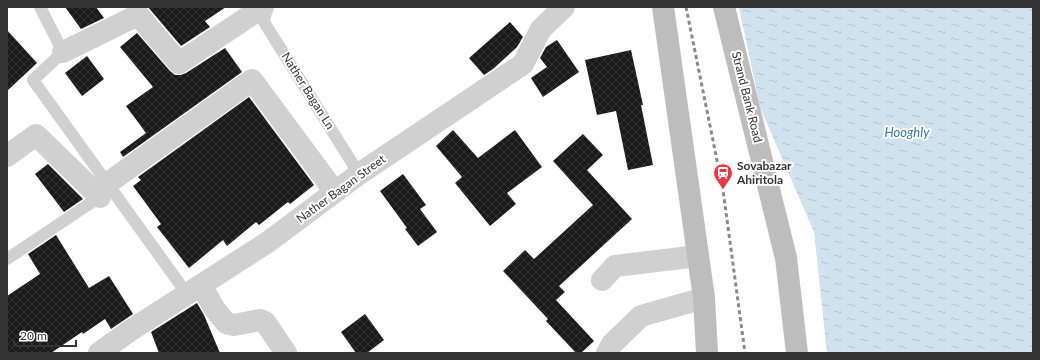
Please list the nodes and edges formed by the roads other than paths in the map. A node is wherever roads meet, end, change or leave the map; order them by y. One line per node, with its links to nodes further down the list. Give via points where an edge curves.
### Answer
1 (40, 7): 7 (lane)
2 (263, 7): 7 (street, via 179,63 138,14)
3 (267, 7): 9 (lane, Nather Bagan Ln, via 264,22)
4 (564, 7): 9 (street, Nather Bagan Street, via 541,29 524,64)
5 (663, 7): 12 (main road)
6 (724, 7): 21 (main road, Strand Bank Road, via 786,258)
7 (64, 52): 10 (lane, via 33,80)
8 (7, 156): 10 (street, via 36,136)
9 (359, 174): 11 (street, Nather Bagan Street)
10 (107, 190): 11 (street, via 252,80); 13 (lane); 15 (lane)
11 (335, 192): 15 (street, Nather Bagan Street, via 268,242)
12 (698, 256): 14 (street, via 615,266); 16 (main road)
13 (7, 259)
14 (602, 280)
15 (194, 289): 17 (street, Nather Bagan Street); 18 (street, via 226,323 234,325 260,320 265,322)
16 (704, 298): 19 (street, via 641,316 612,344); 20 (main road)
17 (100, 353)
18 (286, 353)
19 (607, 353)
20 (707, 353)
21 (797, 353)

